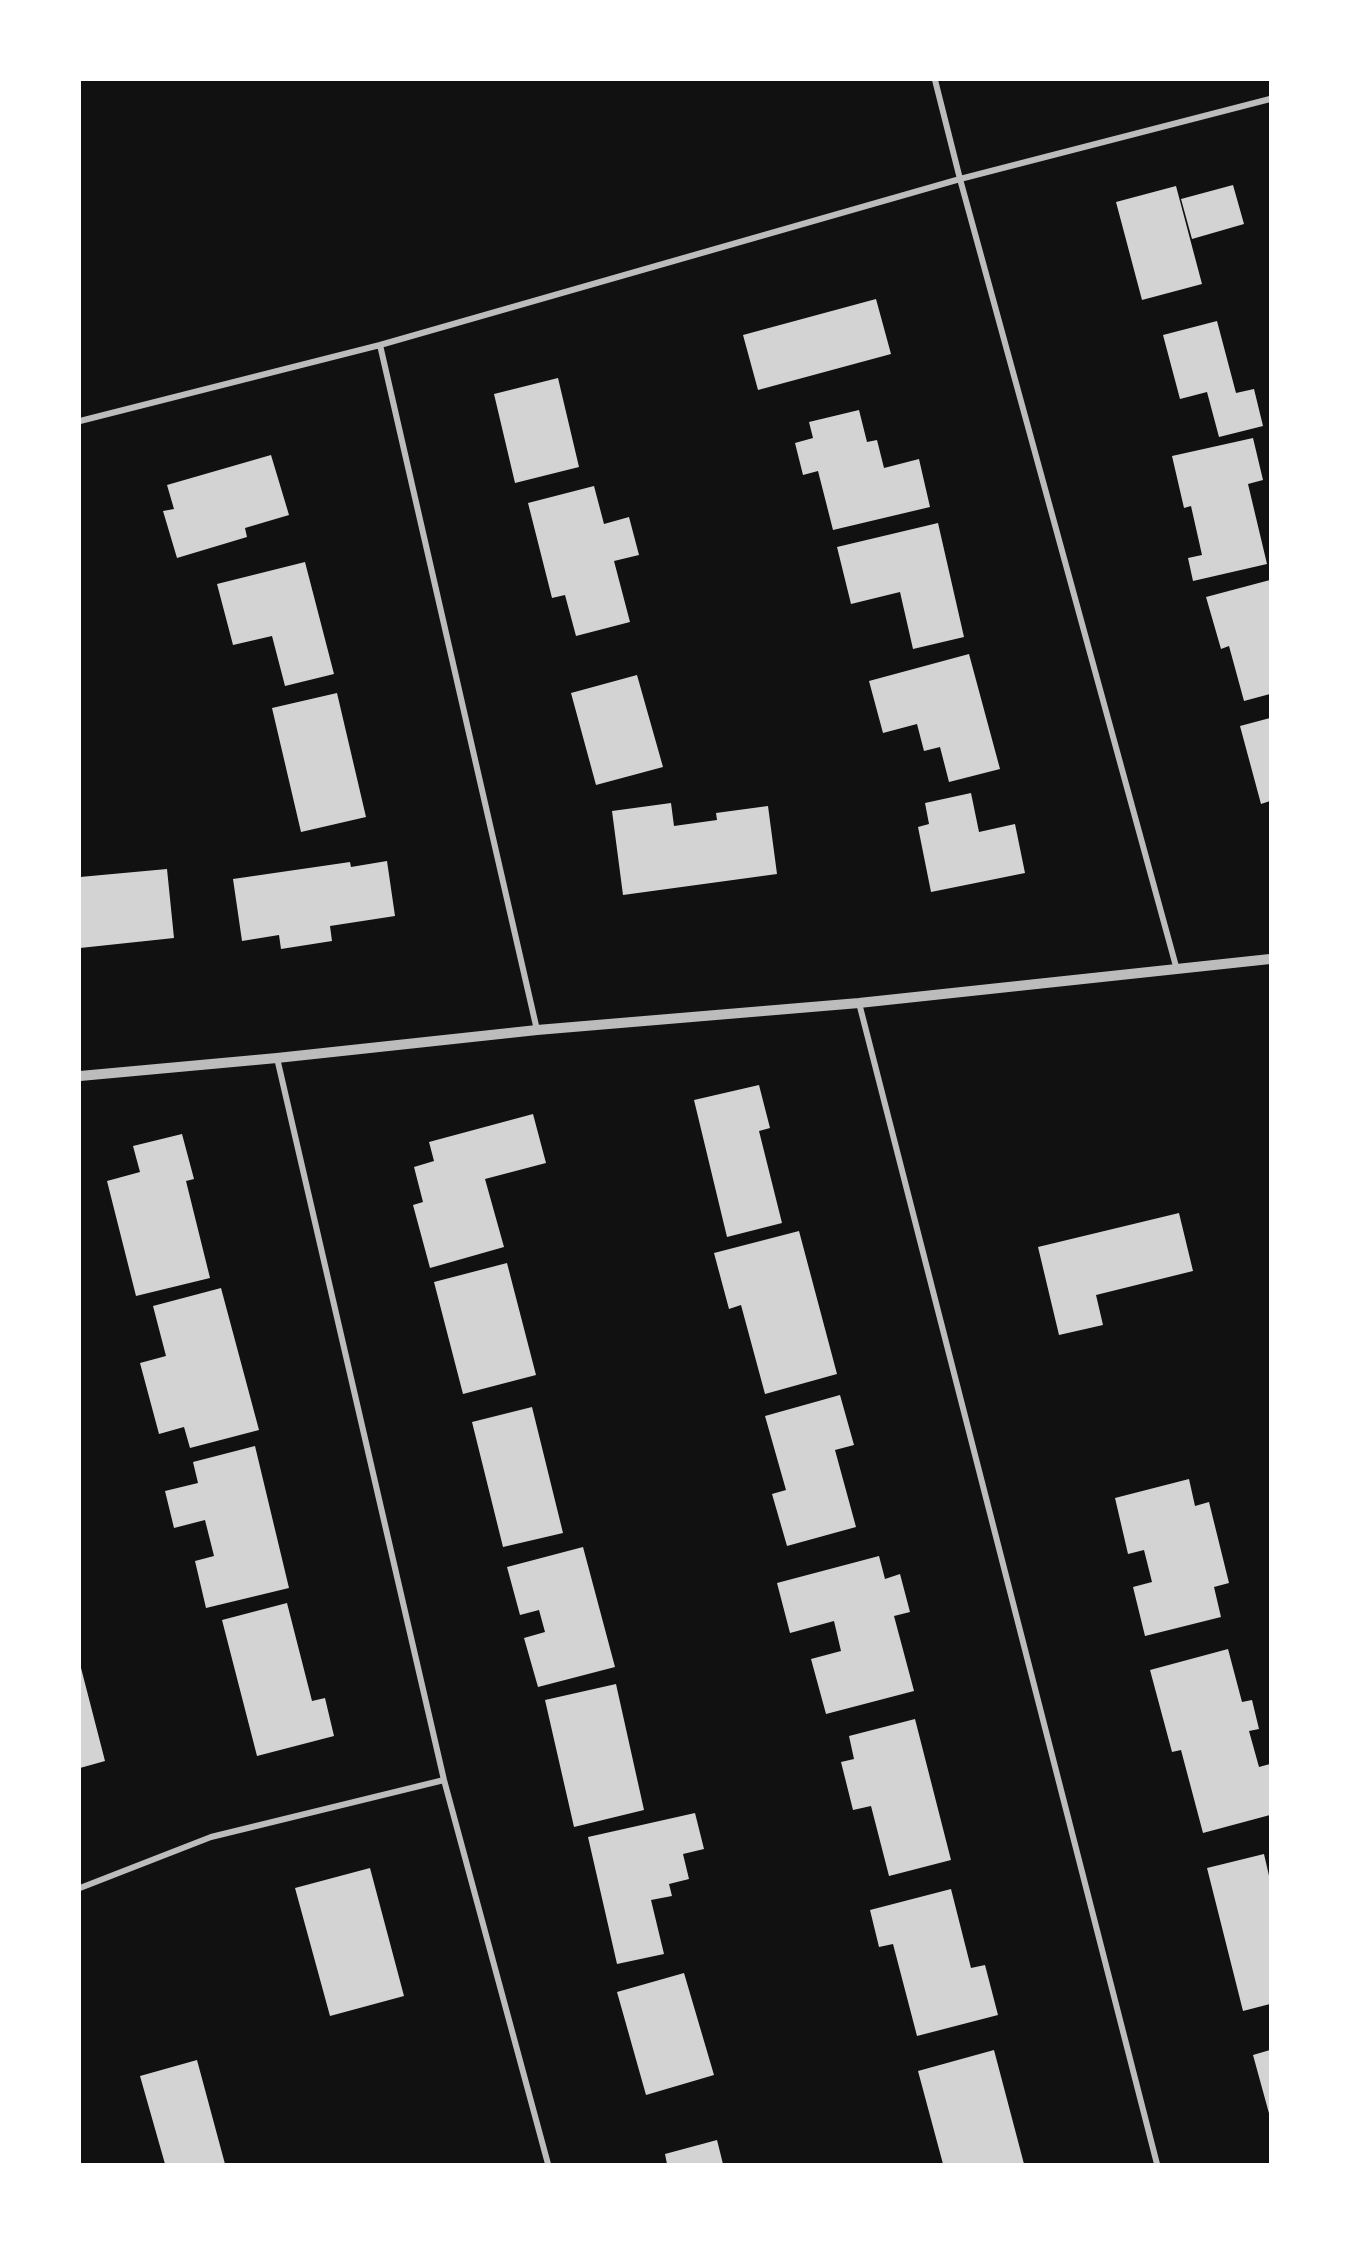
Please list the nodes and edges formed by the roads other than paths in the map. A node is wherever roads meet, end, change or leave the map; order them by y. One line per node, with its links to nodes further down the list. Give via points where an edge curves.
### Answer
1 (935, 80): 3 (street)
2 (1270, 99): 3 (street)
3 (960, 179): 4 (street); 7 (street)
4 (380, 345): 5 (street); 9 (street)
5 (80, 421)
6 (1270, 959): 7 (street)
7 (1177, 970): 8 (street)
8 (859, 1003): 9 (street); 15 (street)
9 (537, 1030): 10 (street)
10 (277, 1058): 11 (street); 12 (street)
11 (80, 1076)
12 (444, 1780): 13 (street, via 211,1837); 14 (street)
13 (80, 1888)
14 (548, 2164)
15 (1156, 2164)

